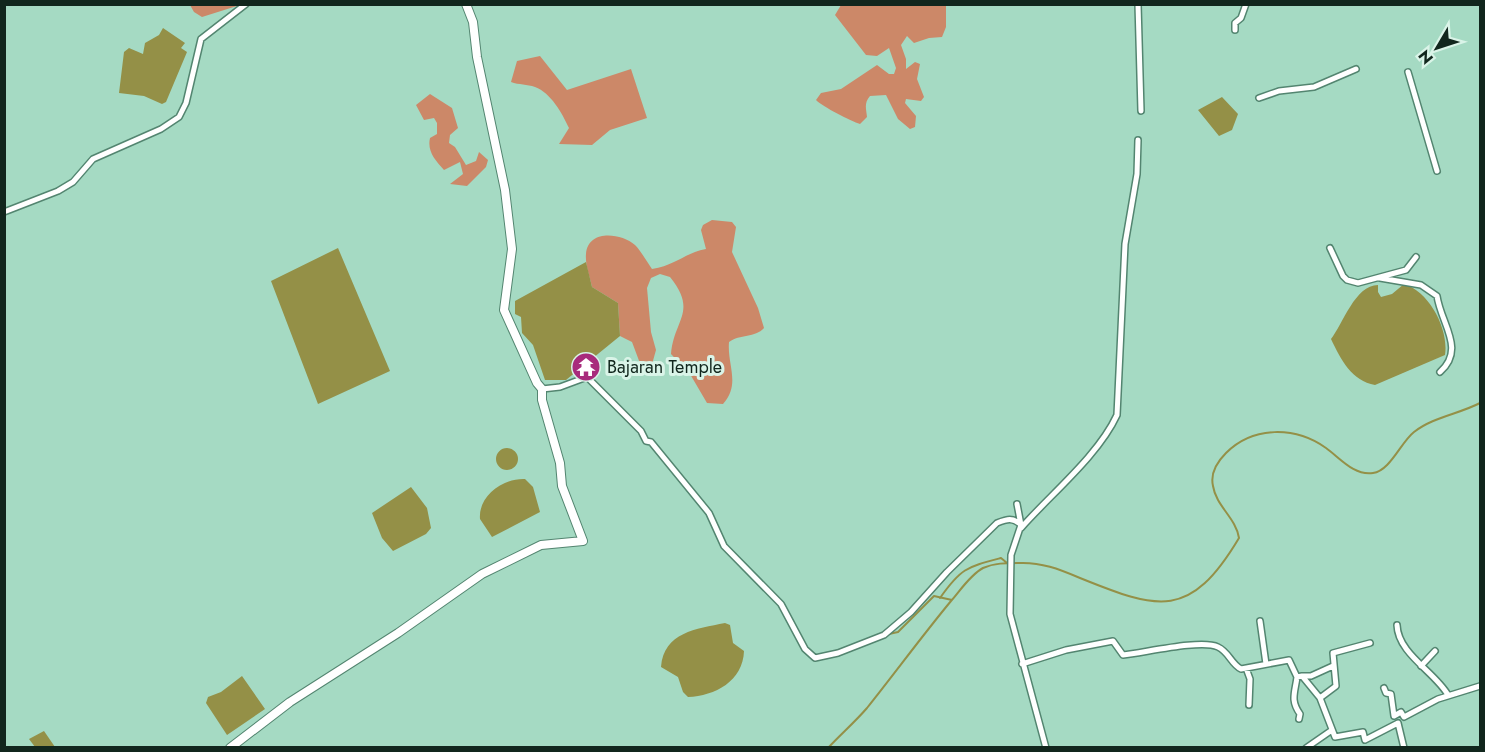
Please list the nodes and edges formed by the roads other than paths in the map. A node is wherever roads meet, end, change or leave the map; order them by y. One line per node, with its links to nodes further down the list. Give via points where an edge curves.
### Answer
1 (246, 4): 12 (street, via 201,39 179,117 93,159 73,182 58,191)
2 (466, 4): 17 (street, via 473,22 506,200 512,249 504,310)
3 (1138, 4): 9 (street)
4 (1246, 4): 5 (street)
5 (1235, 30)
6 (1356, 69): 8 (street, via 1314,87 1279,91)
7 (1408, 72): 11 (street)
8 (1259, 99)
9 (1141, 111)
10 (1138, 140): 19 (street, via 1137,174 1125,244 1117,416 1092,451)
11 (1437, 171)
12 (4, 212)
13 (1330, 248): 15 (street, via 1347,280 1358,283)
14 (1416, 257): 15 (street, via 1406,270)
15 (1380, 278): 16 (street, via 1421,285 1437,296 1451,337 1452,354 1450,363)
16 (1440, 372)
17 (542, 389): 19 (street, via 587,377 641,430 646,441 651,442 709,513 724,546 781,604 805,650 815,658 884,635 997,523 1016,520); 40 (street, via 562,486 582,541 542,545 482,574 290,702)
18 (1017, 504): 19 (street)
19 (1020, 527): 24 (street, via 1011,555 1010,614)
20 (1260, 621): 25 (street)
21 (1396, 625): 27 (street)
22 (1370, 643): 26 (street, via 1333,653)
23 (1435, 651): 27 (street)
24 (1022, 664): 28 (street, via 1113,641 1123,655 1209,645 1227,653 1234,666); 41 (street)
25 (1266, 664): 28 (street); 29 (street, via 1289,660)
26 (1333, 666): 29 (street); 33 (street, via 1336,686)
27 (1420, 666): 32 (street, via 1440,681)
28 (1246, 668): 34 (street, via 1250,679)
29 (1300, 677): 33 (street); 36 (street, via 1292,695)
30 (1480, 686): 32 (street)
31 (1384, 688): 35 (street, via 1391,694 1394,716 1401,712)
32 (1448, 695): 35 (street)
33 (1320, 698): 38 (street)
34 (1249, 705)
35 (1404, 717): 37 (street)
36 (1299, 719)
37 (1398, 723): 39 (street); 44 (street)
38 (1332, 730): 39 (street, via 1335,737 1363,732); 42 (street)
39 (1365, 740): 43 (street)
40 (230, 747)
41 (1046, 747)
42 (1306, 747)
43 (1362, 747)
44 (1404, 747)

